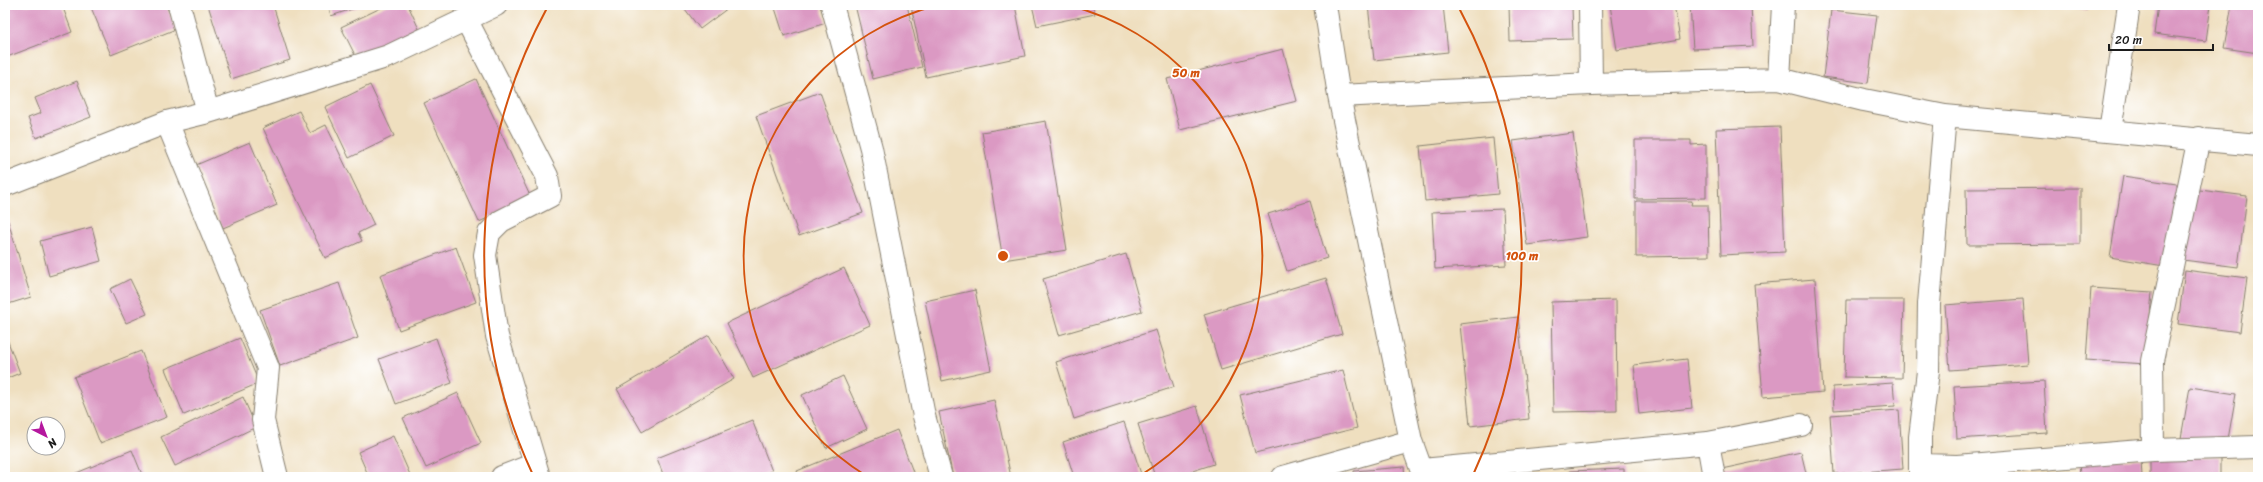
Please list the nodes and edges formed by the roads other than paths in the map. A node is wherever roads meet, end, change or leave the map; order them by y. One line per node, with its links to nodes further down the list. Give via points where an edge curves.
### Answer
1 (179, 5): 12 (street)
2 (496, 5): 8 (street)
3 (832, 5): 29 (street, via 871,148 924,416)
4 (1325, 5): 11 (street)
5 (1590, 5): 10 (street)
6 (1783, 5): 9 (street)
7 (2129, 5): 15 (street)
8 (466, 19): 12 (street, via 389,56); 24 (street, via 547,176 550,189 550,196 501,221 489,233 485,254 497,336)
9 (1779, 79): 10 (street); 13 (street, via 1864,100)
10 (1591, 84): 11 (street)
11 (1339, 96): 20 (street)
12 (208, 112): 14 (street)
13 (1945, 116): 15 (street); 25 (street, via 1929,304 1928,372 1920,437)
14 (167, 122): 18 (street); 27 (street, via 268,368 263,420)
15 (2110, 131): 16 (street)
16 (2199, 138): 17 (street); 23 (street, via 2152,361)
17 (2258, 145)
18 (5, 185)
19 (1801, 425): 21 (street)
20 (1411, 441): 26 (street); 30 (street)
21 (1708, 443): 26 (street); 31 (street)
22 (2258, 447): 23 (street)
23 (2153, 450): 25 (street)
24 (537, 471): 28 (street)
25 (1921, 471)
26 (1423, 474)
27 (278, 477)
28 (502, 477)
29 (941, 477)
30 (1283, 477)
31 (1714, 477)

